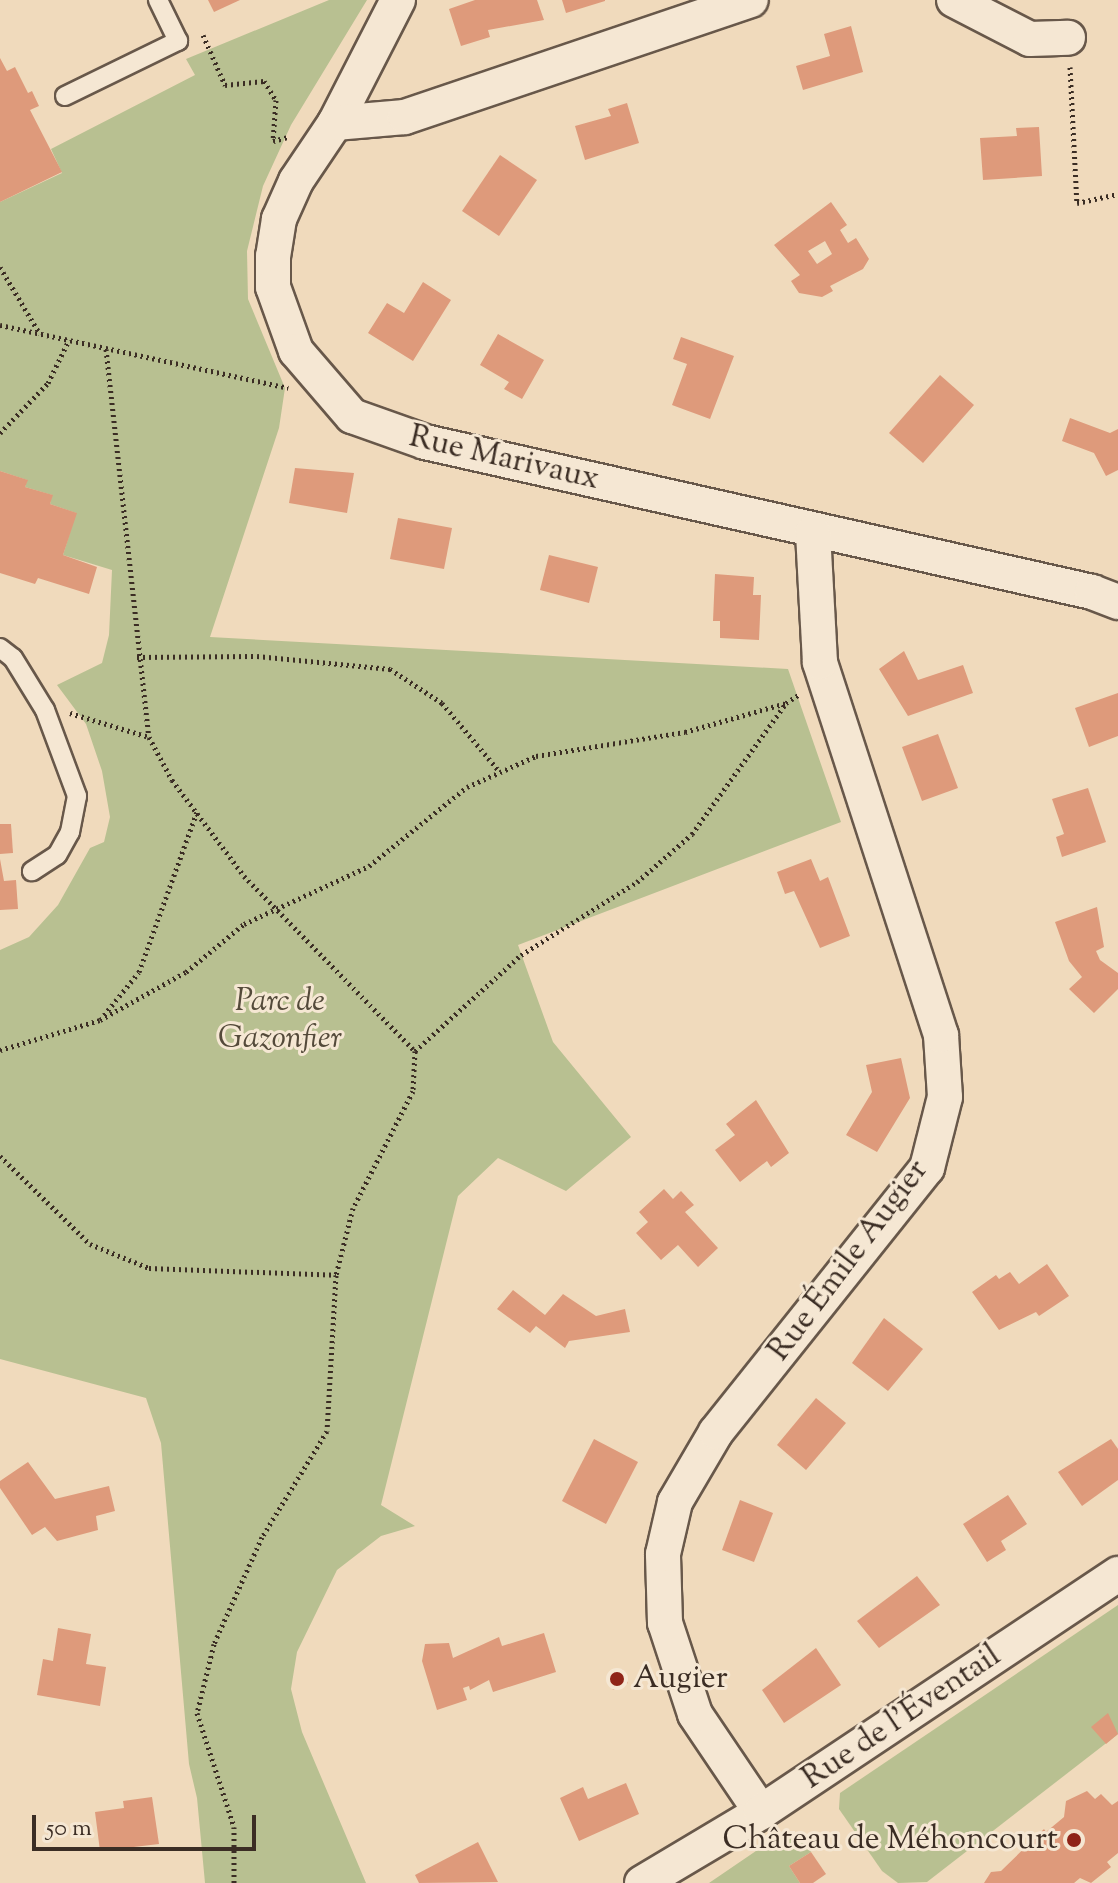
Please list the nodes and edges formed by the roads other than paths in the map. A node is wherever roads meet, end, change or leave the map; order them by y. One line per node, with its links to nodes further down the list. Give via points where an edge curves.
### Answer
1 (158, 0): 6 (lane, via 178,41)
2 (398, 0): 7 (street, Rue Marivaux)
3 (954, 0): 5 (street, via 1030,39)
4 (734, 4): 7 (street, via 405,117)
5 (1068, 38)
6 (65, 96)
7 (335, 123): 8 (street, Rue Marivaux, via 296,181 279,219 273,256 281,317 296,351 352,416 425,442)
8 (813, 532): 9 (street, Rue Marivaux); 13 (street, Rue Émile Augier, via 825,678 941,1035 945,1097 927,1168 716,1432 675,1502 663,1554 665,1623 695,1714)
9 (1118, 602)
10 (0, 648): 11 (lane, via 13,658 45,710 77,796 70,832 57,855)
11 (32, 871)
12 (1118, 1574): 13 (street, Rue de l'Éventail)
13 (761, 1812): 14 (street, Rue de l'Éventail)
14 (642, 1883)

